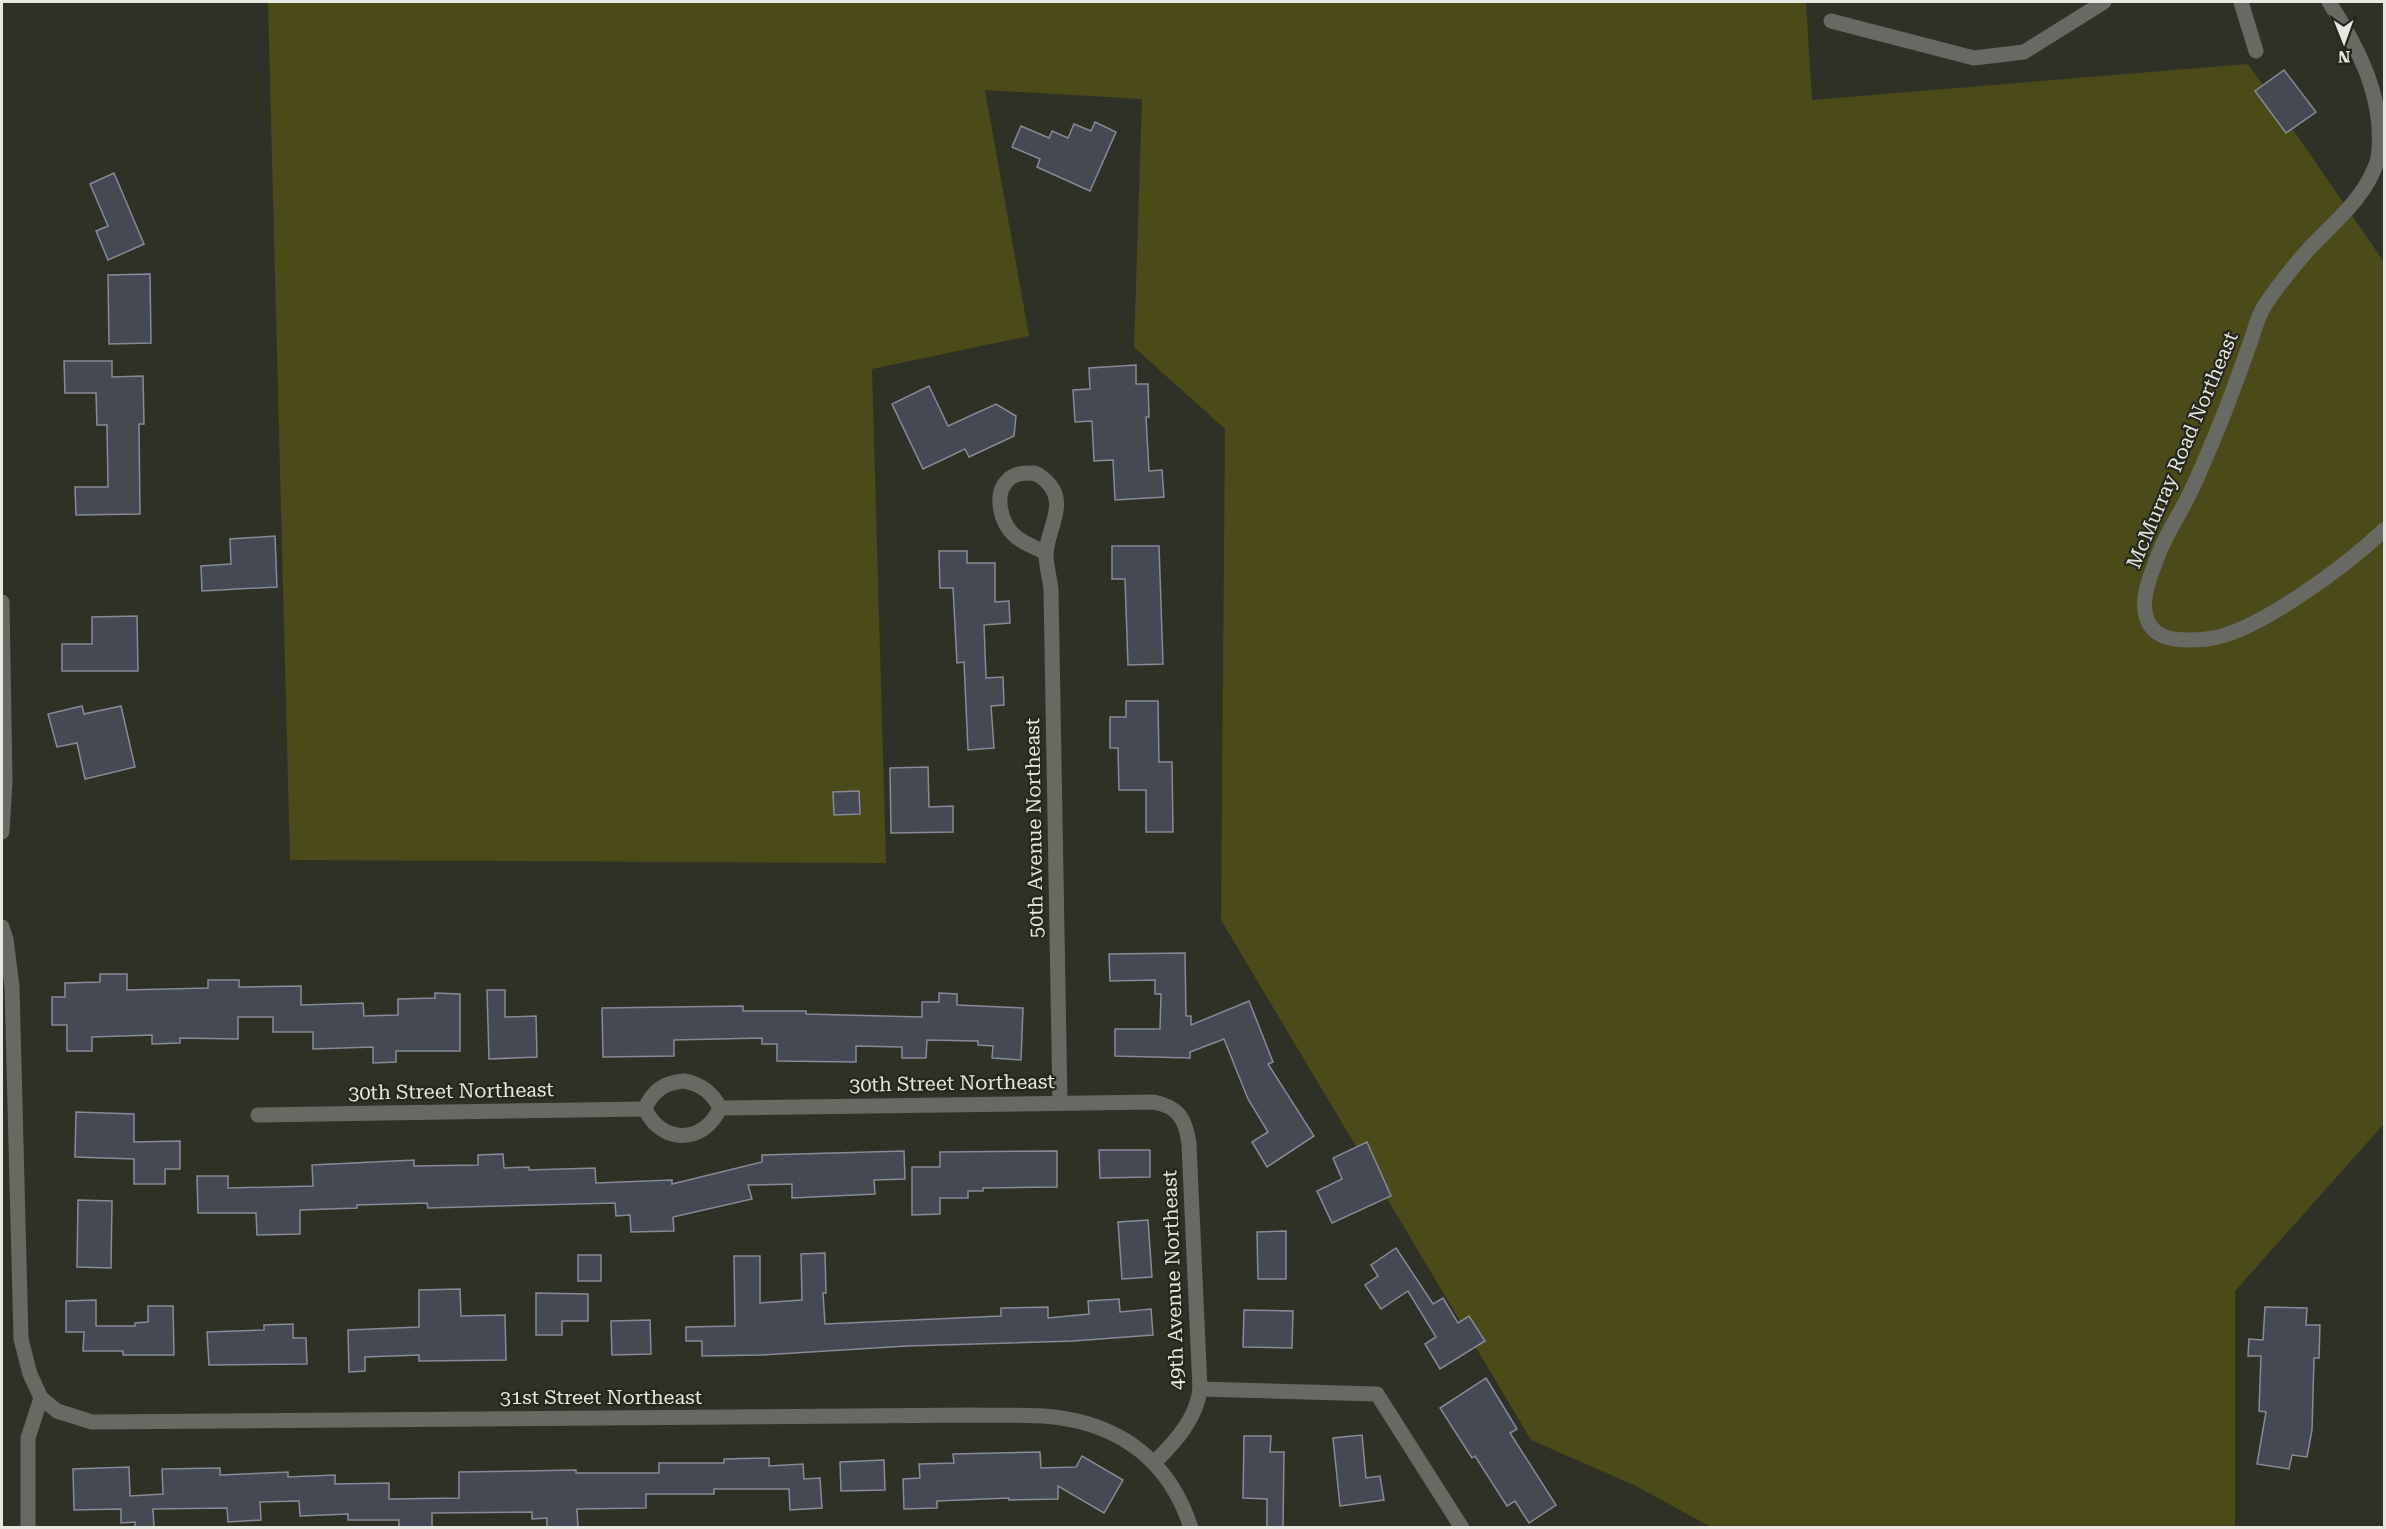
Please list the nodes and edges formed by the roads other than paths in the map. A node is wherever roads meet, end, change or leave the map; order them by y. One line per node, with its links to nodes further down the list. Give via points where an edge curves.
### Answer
1 (2104, 2): 4 (street, via 2024,52 1974,58)
2 (2241, 2): 5 (street)
3 (2329, 2): 6 (street, McMurray Road Northeast, via 2368,64 2377,88 2384,114 2378,158 2352,206 2307,251 2263,307 2212,443 2151,574 2146,618 2150,627 2170,639 2224,637 2263,618 2360,553)
4 (1831, 21)
5 (2256, 51)
6 (2385, 530)
7 (1046, 553): 7 (street, 50th Avenue Northeast, via 1057,513 1056,497 1037,474 1022,472 1007,481 1000,507 1014,536); 11 (street, 50th Avenue Northeast, via 1051,590)
8 (2, 602): 9 (street)
9 (2, 832)
10 (2, 927): 17 (street, via 12,987 21,1339)
11 (1060, 1103): 12 (street, 30th Street Northeast); 15 (street, 30th Street Northeast, via 1154,1102)
12 (720, 1108): 13 (street, via 710,1125 682,1136 655,1125); 13 (street, via 710,1092 684,1081 660,1088)
13 (645, 1109): 14 (street, 30th Street Northeast)
14 (258, 1115)
15 (1182, 1116): 16 (street, 49th Avenue Northeast, via 1189,1144)
16 (1200, 1389): 18 (street, 49th Avenue Northeast, via 1190,1418 1174,1443); 21 (street, via 1377,1394)
17 (41, 1398): 18 (street, 31st Street Northeast, via 57,1411 92,1422 1052,1417 1103,1429); 19 (street, via 28,1438)
18 (1155, 1462): 20 (street, via 1174,1487)
19 (28, 1527)
20 (1191, 1527)
21 (1462, 1527)

